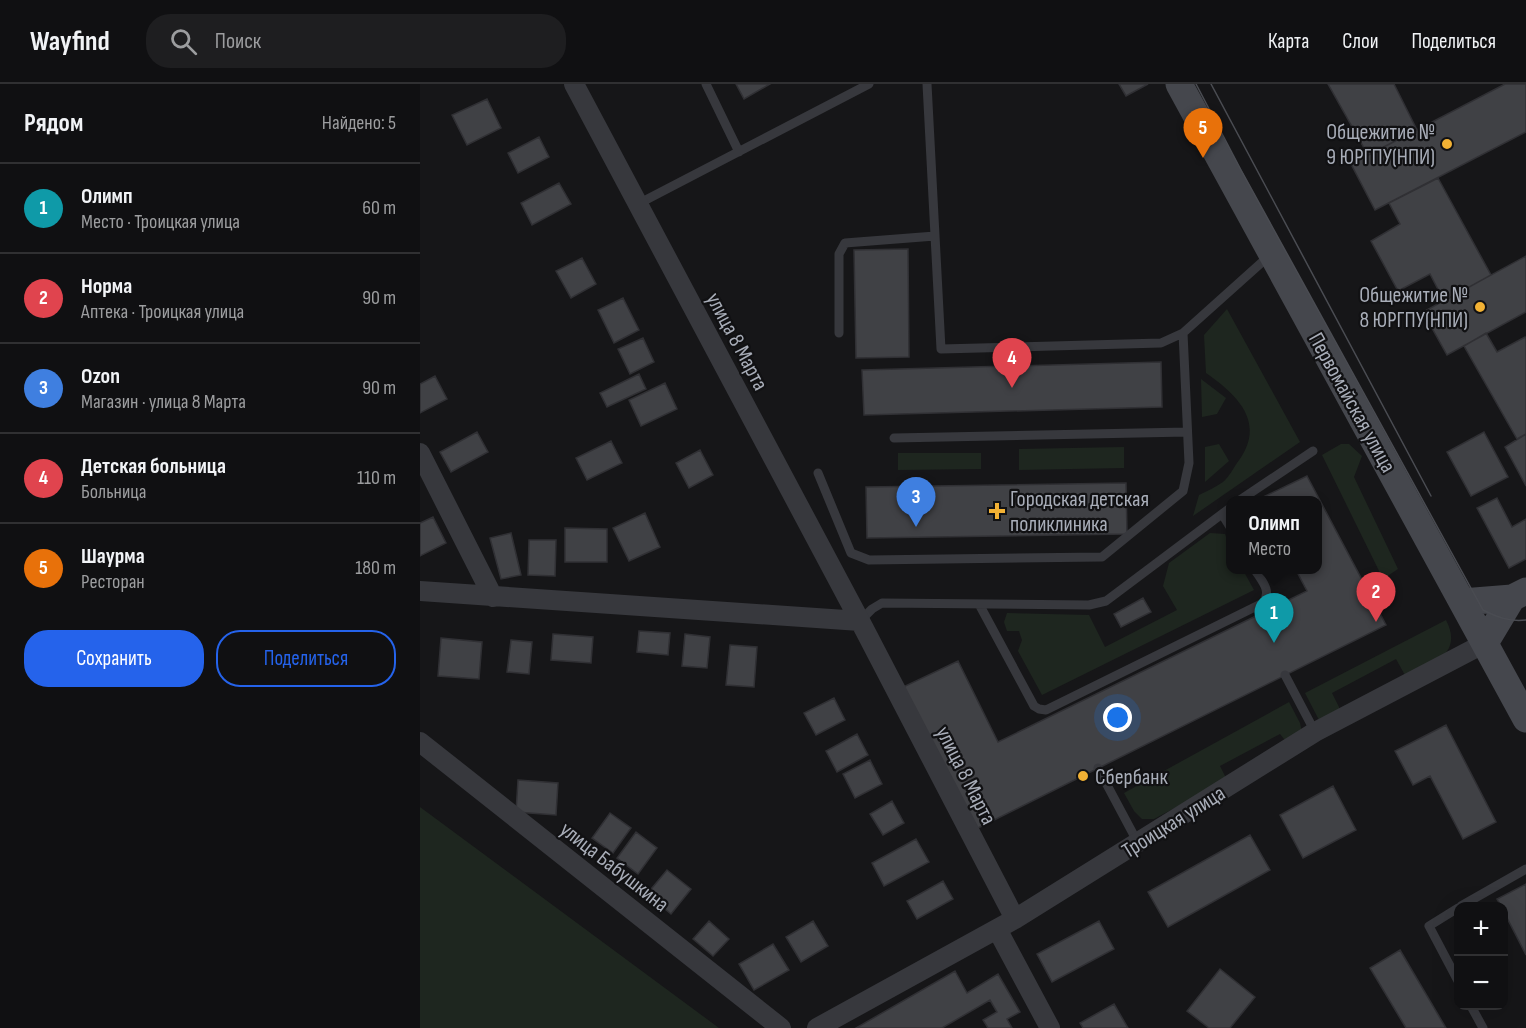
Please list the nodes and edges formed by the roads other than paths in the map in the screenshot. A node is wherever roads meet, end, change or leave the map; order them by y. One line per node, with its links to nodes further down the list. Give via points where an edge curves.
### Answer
1 (574, 84): 7 (street, улица 8 Марта)
2 (706, 84): 6 (lane)
3 (869, 84): 6 (lane)
4 (927, 84): 8 (lane)
5 (1179, 84): 9 (main road, Первомайская улица)
6 (739, 152): 7 (lane)
7 (638, 204): 25 (street, улица 8 Марта)
8 (935, 237): 10 (lane, via 845,243 838,254); 11 (lane, via 941,349 1161,343)
9 (1272, 253): 11 (lane); 23 (main road, Первомайская улица)
10 (839, 333)
11 (1183, 333): 12 (lane)
12 (1187, 432): 13 (lane); 16 (lane, via 1189,463 1183,491 1102,557 869,560 851,553)
13 (894, 438)
14 (1313, 451): 17 (lane)
15 (420, 453): 22 (street)
16 (818, 473)
17 (1247, 496)
18 (1226, 511): 24 (lane, via 1106,601 1089,605)
19 (1257, 574): 24 (lane, via 1267,598 1255,612 1066,705 1046,710 1034,706)
20 (420, 591): 22 (street)
21 (1519, 594): 23 (main road); 26 (main road)
22 (493, 597): 25 (street)
23 (1462, 602): 26 (main road, Первомайская улица)
24 (979, 604): 25 (lane, via 882,603)
25 (860, 621): 36 (street, улица 8 Марта)
26 (1485, 643): 28 (main road, Первомайская улица); 29 (street, Троицкая улица)
27 (1285, 675): 29 (lane)
28 (1526, 719)
29 (1315, 732): 32 (street, Троицкая улица)
30 (420, 742): 40 (street, улица Бабушкина)
31 (1098, 768): 32 (lane)
32 (1137, 843): 36 (street, Троицкая улица)
33 (1526, 869): 34 (lane)
34 (1469, 902)
35 (1454, 911): 38 (lane, via 1429,926)
36 (1015, 919): 37 (street, Троицкая улица)
37 (997, 929): 41 (street, Троицкая улица); 42 (street)
38 (1454, 973)
39 (1474, 1010): 43 (lane)
40 (781, 1028)
41 (817, 1028)
42 (1050, 1028)
43 (1483, 1028)

